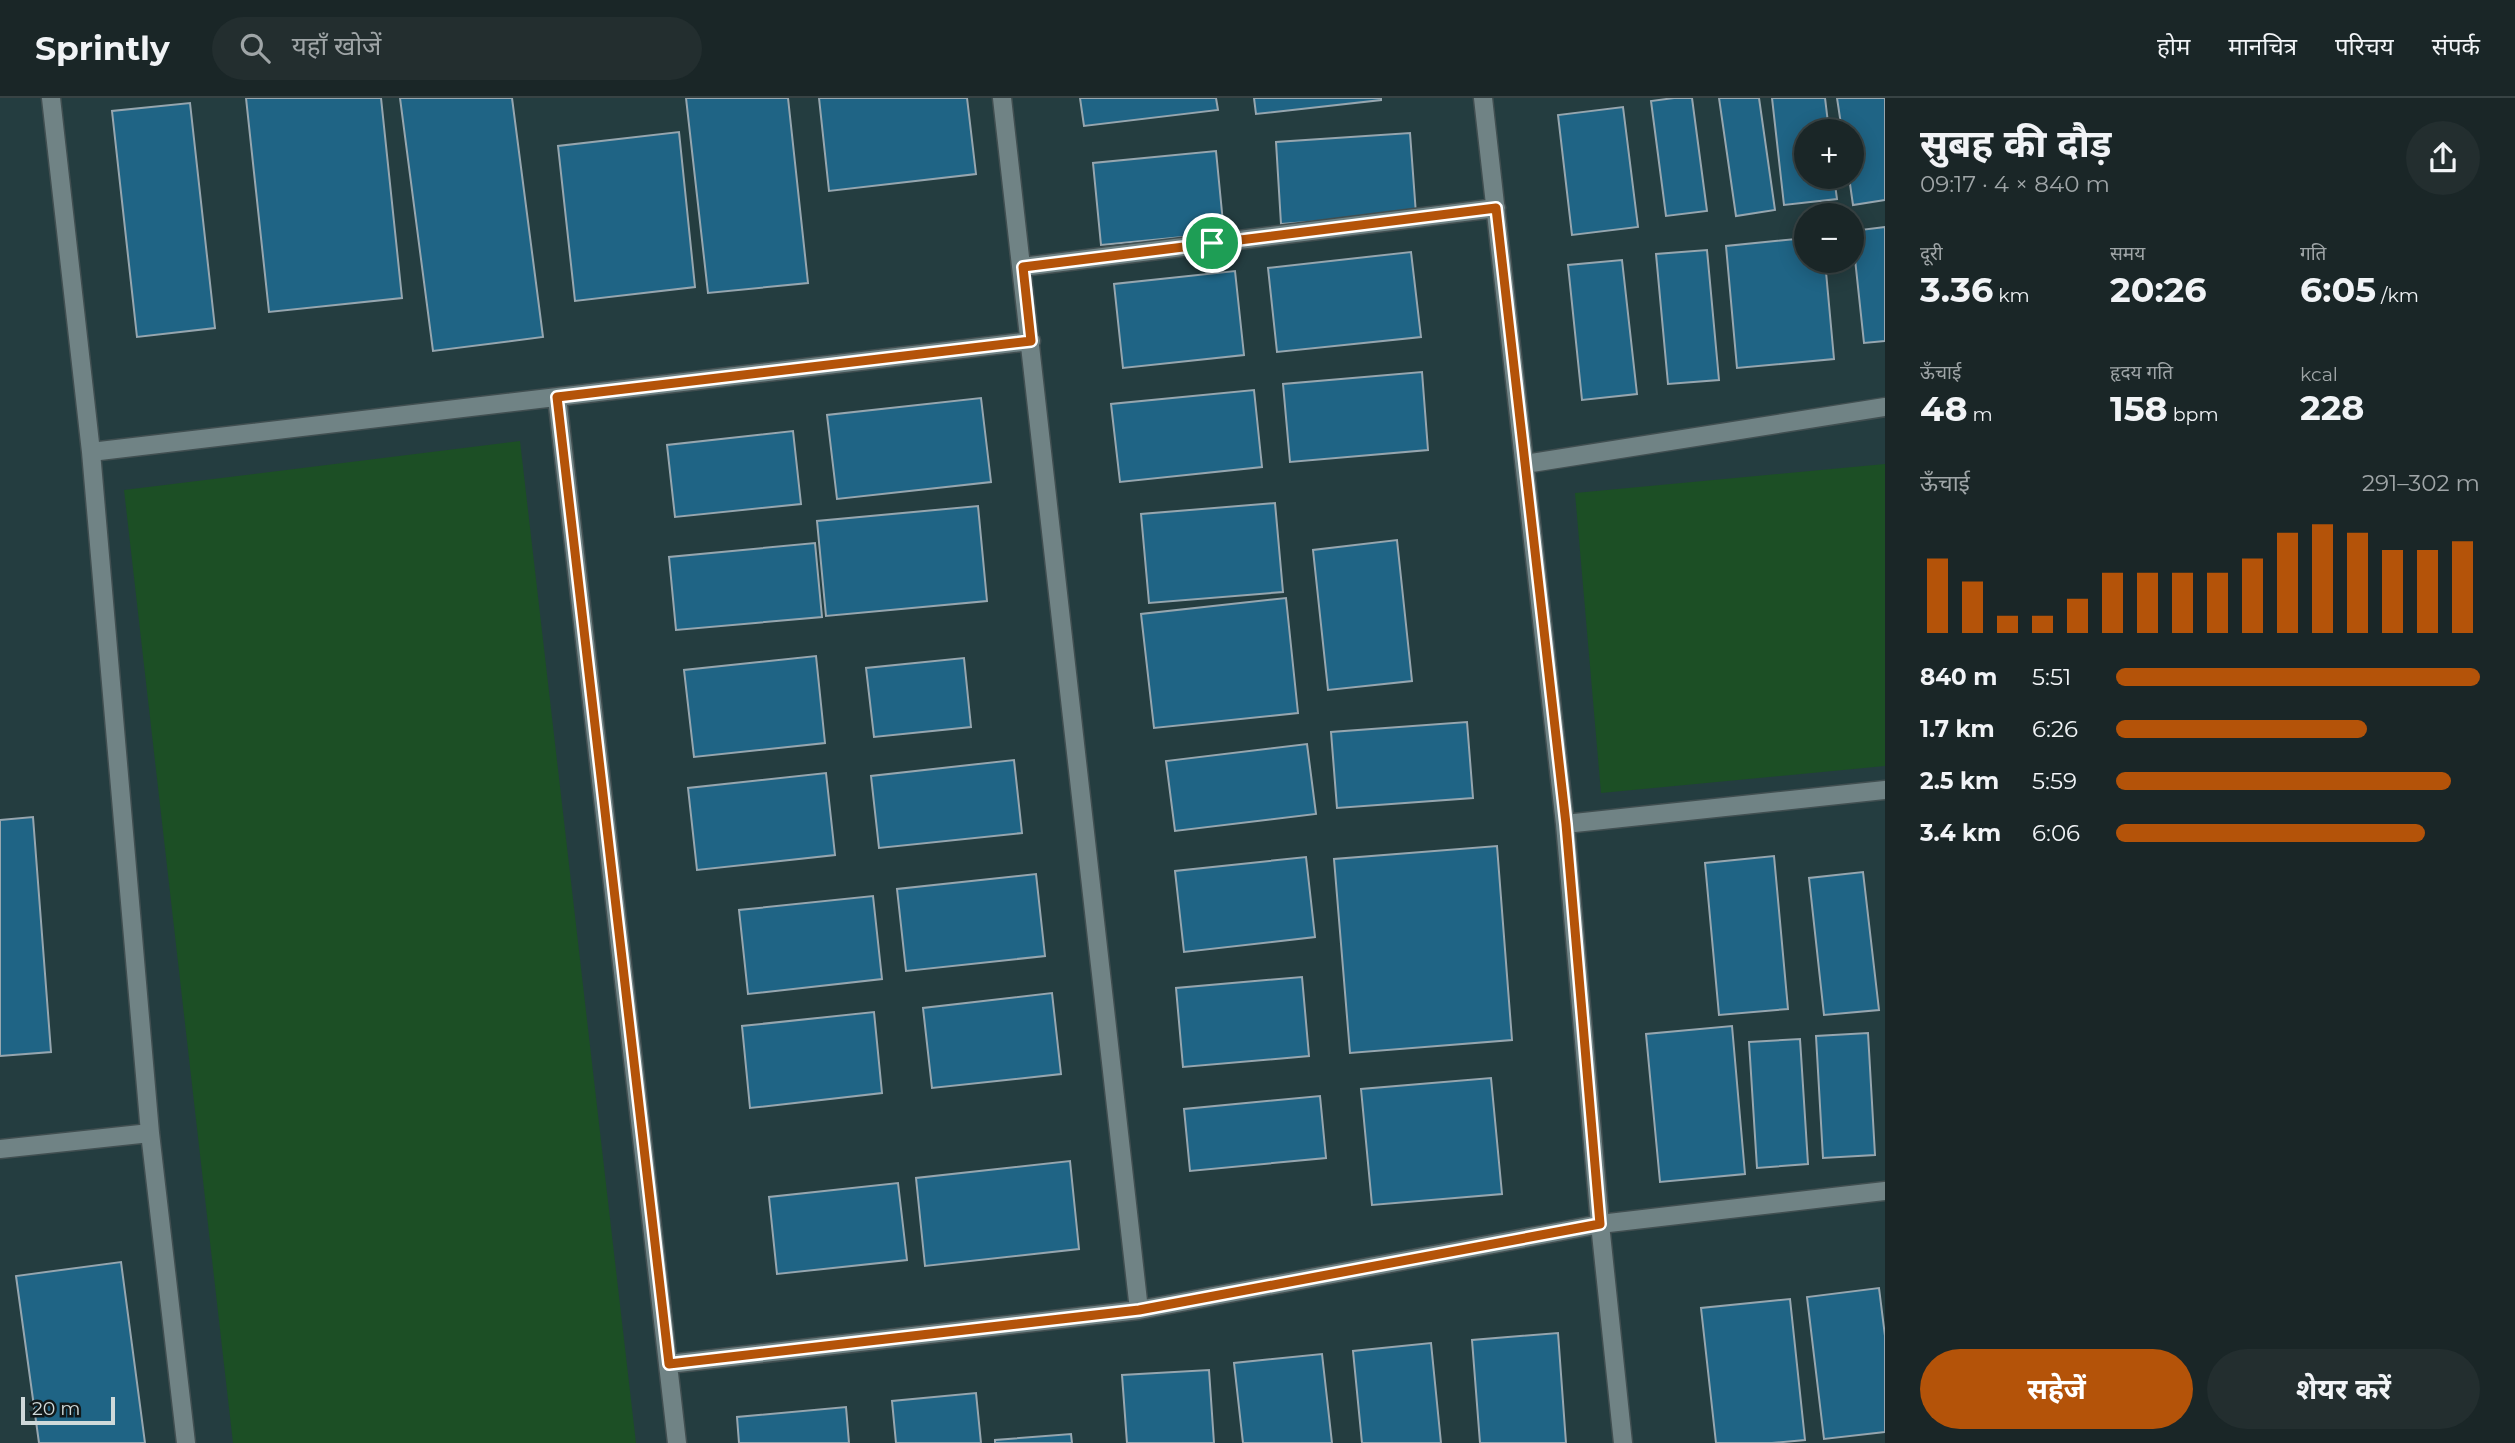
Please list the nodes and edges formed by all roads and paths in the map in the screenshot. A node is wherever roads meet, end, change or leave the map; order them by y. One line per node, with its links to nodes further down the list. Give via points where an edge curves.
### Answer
1 (51, 98): 9 (lane)
2 (1002, 98): 5 (lane)
3 (1483, 98): 4 (lane)
4 (1496, 208): 5 (lane); 10 (lane)
5 (1023, 267): 6 (lane)
6 (1031, 341): 7 (lane); 17 (lane)
7 (557, 397): 9 (lane); 18 (lane)
8 (1885, 407): 10 (lane)
9 (91, 452): 13 (lane)
10 (1525, 464): 12 (lane)
11 (1885, 790): 12 (lane)
12 (1566, 824): 16 (lane)
13 (150, 1133): 14 (lane); 19 (lane)
14 (0, 1149)
15 (1885, 1191): 16 (lane)
16 (1600, 1224): 17 (lane); 21 (lane)
17 (1139, 1310): 18 (lane)
18 (669, 1364): 20 (lane)
19 (186, 1443)
20 (677, 1443)
21 (1623, 1443)

